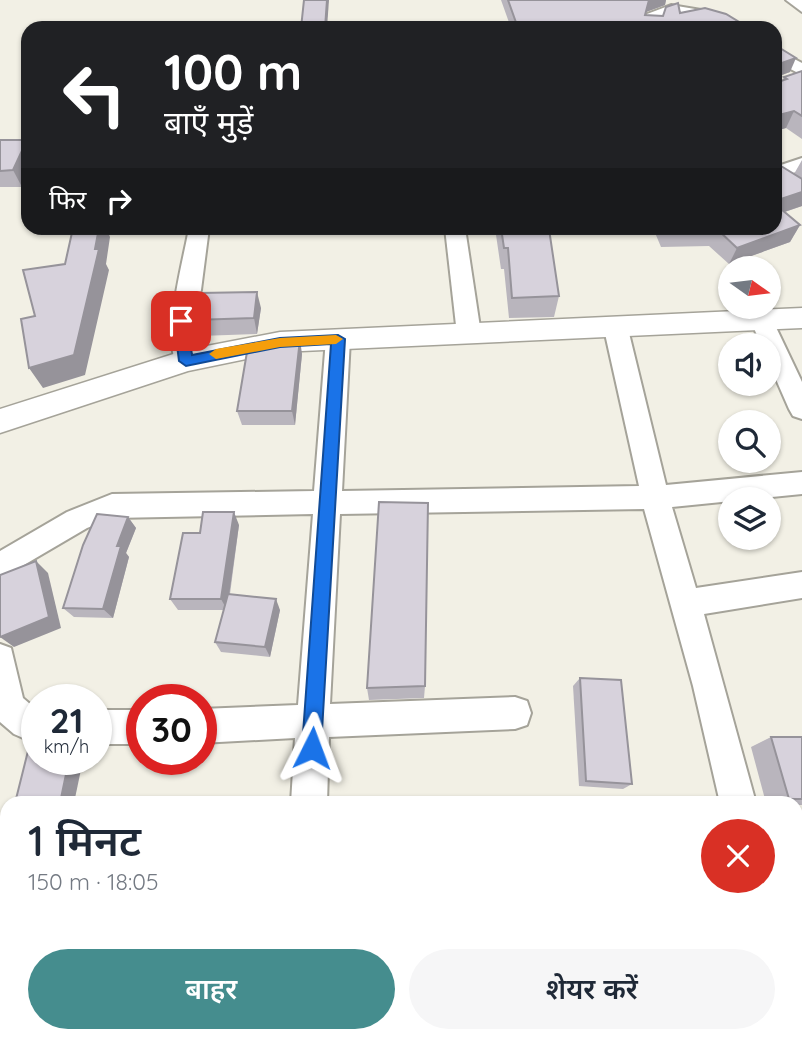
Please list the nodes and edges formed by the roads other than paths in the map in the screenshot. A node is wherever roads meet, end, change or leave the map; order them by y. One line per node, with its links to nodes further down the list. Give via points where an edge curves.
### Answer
1 (793, 0): 2 (street)
2 (802, 8)
3 (652, 21): 4 (street, via 657,13 684,10)
4 (716, 21)
5 (782, 58): 6 (street)
6 (802, 70)
7 (802, 164): 8 (street)
8 (782, 171)
9 (782, 178): 10 (street)
10 (793, 187)
11 (198, 235): 18 (street, via 181,321)
12 (456, 235): 16 (street)
13 (802, 318): 14 (street)
14 (762, 321): 15 (street); 19 (street)
15 (616, 329): 16 (street); 22 (street)
16 (469, 334): 17 (street)
17 (338, 339): 18 (street, via 280,342); 23 (street)
18 (186, 361): 20 (street)
19 (802, 409)
20 (0, 421)
21 (802, 483): 22 (street)
22 (655, 497): 23 (street); 26 (street)
23 (329, 503): 24 (street, via 112,506 77,520); 29 (street)
24 (0, 566)
25 (802, 585): 26 (street)
26 (685, 603): 33 (street)
27 (0, 660): 30 (street, via 9,710)
28 (515, 713): 29 (street)
29 (313, 721): 31 (street); 32 (street)
30 (21, 723)
31 (217, 725)
32 (309, 796)
33 (736, 796)

